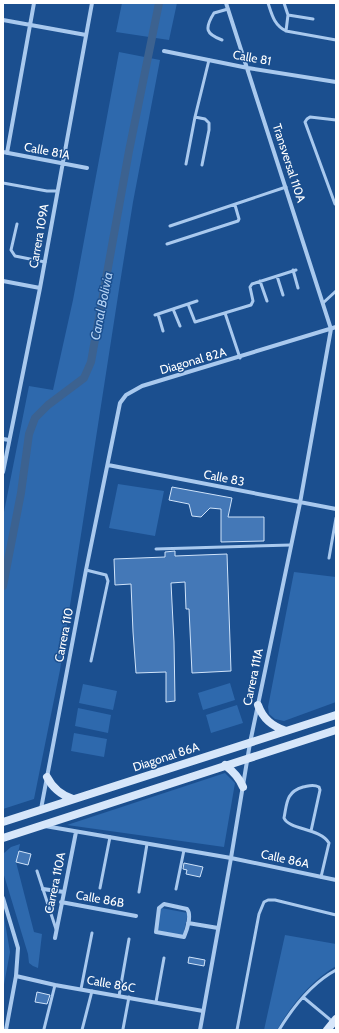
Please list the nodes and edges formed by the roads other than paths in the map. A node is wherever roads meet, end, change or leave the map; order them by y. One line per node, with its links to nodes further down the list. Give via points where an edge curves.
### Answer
1 (34, 3): 10 (street)
2 (92, 3): 12 (street, Carrera 109A)
3 (226, 3): 6 (street, Transversal 110A)
4 (268, 3): 11 (lane, via 274,21 279,28)
5 (284, 3): 7 (lane)
6 (228, 9): 13 (lane, via 214,13 209,24 210,35); 17 (street, Transversal 110A)
7 (288, 15): 8 (lane); 11 (lane)
8 (313, 19)
9 (3, 20): 10 (street)
10 (30, 25): 12 (street); 21 (street)
11 (286, 31): 14 (lane)
12 (86, 35): 22 (street, Carrera 109A)
13 (222, 40)
14 (336, 40)
15 (164, 51): 16 (street, Calle 81)
16 (209, 60): 17 (street, Calle 81); 19 (lane)
17 (248, 68): 18 (street, Calle 81); 27 (street, Transversal 110A)
18 (336, 82)
19 (195, 117): 23 (lane); 24 (lane, via 205,119 209,123)
20 (336, 120): 30 (lane, via 310,118 305,122)
21 (5, 153): 22 (street, Calle 81A)
22 (62, 164): 25 (street, Calle 81A); 28 (street, Carrera 109A)
23 (186, 164)
24 (202, 165)
25 (88, 168)
26 (3, 183): 28 (lane)
27 (286, 187): 29 (lane); 44 (street, Transversal 110A)
28 (57, 191): 34 (street, Carrera 109A)
29 (235, 204): 32 (lane); 33 (lane, via 238,221)
30 (335, 204)
31 (17, 224): 34 (lane, via 12,253 15,256)
32 (170, 226)
33 (167, 244)
34 (45, 262): 38 (street, Carrera 109A)
35 (277, 276): 37 (lane); 39 (lane, via 294,270); 41 (lane)
36 (3, 281): 38 (street)
37 (260, 281): 43 (lane); 47 (lane, via 250,286 253,301 251,305)
38 (40, 288): 54 (street, Carrera 109A)
39 (298, 288)
40 (336, 291): 44 (lane)
41 (283, 295)
42 (197, 301): 45 (lane)
43 (267, 301)
44 (323, 303): 50 (street, Transversal 110A)
45 (188, 304): 46 (lane); 47 (lane, via 195,322)
46 (173, 309): 48 (lane); 51 (lane, via 157,315)
47 (225, 313): 52 (lane)
48 (180, 326)
49 (336, 327): 50 (street, Diagonal 82A)
50 (331, 329): 52 (street, Diagonal 82A); 57 (street, Carrera 111A)
51 (163, 331)
52 (240, 358): 55 (street, Diagonal 82A, via 142,386 126,395 120,403)
53 (3, 439): 54 (street)
54 (9, 440): 56 (street, Carrera 109A)
55 (108, 465): 57 (street, Calle 83); 63 (street, Carrera 110)
56 (3, 472)
57 (300, 503): 58 (street, Calle 83); 60 (street, Carrera 111A)
58 (336, 509)
59 (336, 518): 62 (lane)
60 (291, 544): 61 (lane); 65 (street, Carrera 111A)
61 (156, 548)
62 (329, 558)
63 (86, 570): 64 (lane, via 106,575 108,581); 72 (street, Carrera 110)
64 (91, 661)
65 (258, 705): 68 (street, via 268,722); 69 (street, Carrera 111A)
66 (336, 715): 68 (street, Diagonal 86A)
67 (336, 730): 70 (street)
68 (286, 731): 69 (street, Diagonal 86A)
69 (250, 743): 70 (street, Carrera 111A); 74 (street, Diagonal 86A)
70 (248, 758): 71 (street); 73 (street, Carrera 111A)
71 (225, 765): 73 (street, via 238,777); 77 (street)
72 (47, 777): 74 (street, via 57,792); 75 (street, Carrera 110)
73 (243, 787): 84 (street, Carrera 111A)
74 (73, 799): 75 (street, Diagonal 86A)
75 (40, 810): 76 (street, Diagonal 86A)
76 (3, 822)
77 (42, 826): 79 (street); 81 (street)
78 (311, 830): 78 (lane, via 320,790 314,784 290,794 284,818 288,823); 86 (lane, via 327,839 329,843)
79 (76, 832): 80 (street); 91 (street, Carrera 110A)
80 (110, 837): 82 (street); 88 (lane)
81 (3, 838)
82 (147, 844): 83 (street); 92 (lane)
83 (184, 850): 84 (street); 90 (lane)
84 (231, 858): 86 (street, Calle 86A); 98 (street, Carrera 111A)
85 (37, 871): 89 (lane)
86 (321, 877): 87 (street, Calle 86A)
87 (336, 880)
88 (100, 888)
89 (42, 889): 91 (street); 99 (lane)
90 (176, 889)
91 (64, 892): 94 (street, Carrera 110A)
92 (139, 892)
93 (3, 898): 105 (street, via 18,948)
94 (61, 902): 96 (street, Calle 86B); 99 (street, Carrera 110A)
95 (336, 915): 120 (lane, via 275,900 264,902 259,914)
96 (136, 916)
97 (188, 923): 97 (street, via 183,937 156,931 162,905 186,909 189,913); 98 (street)
98 (218, 928): 113 (street, Carrera 111A)
99 (56, 929): 101 (street, Carrera 110A)
100 (92, 934): 107 (lane)
101 (55, 938)
102 (129, 939): 109 (lane)
103 (164, 958): 112 (lane)
104 (336, 970): 111 (lane)
105 (16, 976): 106 (street, Calle 86C); 116 (street)
106 (55, 985): 107 (street, Calle 86C); 117 (lane)
107 (81, 989): 108 (street, Calle 86C)
108 (92, 991): 109 (street, Calle 86C); 118 (lane)
109 (119, 996): 110 (street, Calle 86C)
110 (129, 997): 112 (street, Calle 86C); 115 (lane)
111 (303, 997): 114 (lane); 121 (lane)
112 (156, 1002): 113 (street, Calle 86C)
113 (203, 1011): 119 (street, Carrera 111A)
114 (335, 1021): 122 (street)
115 (123, 1029)
116 (6, 1030)
117 (44, 1030)
118 (82, 1030)
119 (200, 1030)
120 (237, 1030)
121 (280, 1030)
122 (327, 1030)

